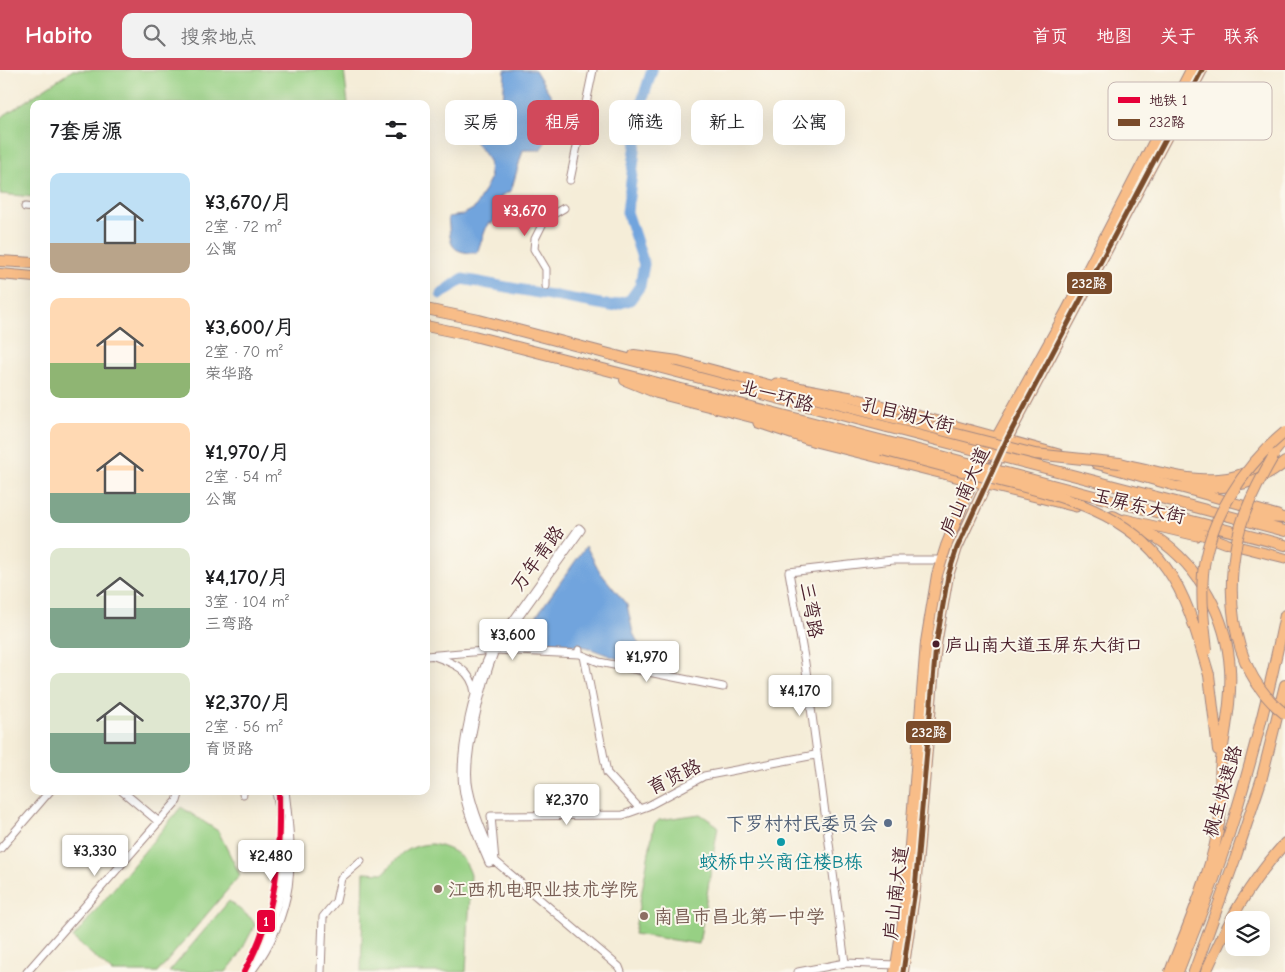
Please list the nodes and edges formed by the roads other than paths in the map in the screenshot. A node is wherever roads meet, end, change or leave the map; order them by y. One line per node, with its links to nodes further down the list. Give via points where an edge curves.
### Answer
1 (593, 70): 8 (street)
2 (1191, 70): 4 (highway, 庐山南大道)
3 (1202, 70): 5 (highway, 庐山南大道)
4 (1185, 82)
5 (1196, 82)
6 (1155, 140): 25 (highway, 庐山南大道, via 1066,312)
7 (1165, 140): 27 (highway, 庐山南大道)
8 (570, 180)
9 (26, 207): 10 (street)
10 (30, 208)
11 (564, 208): 16 (street, via 545,219 536,239 534,248 546,270)
12 (0, 261): 13 (highway)
13 (30, 264)
14 (0, 274): 15 (highway)
15 (30, 276)
16 (546, 286)
17 (430, 310): 19 (highway)
18 (430, 327): 20 (highway, 北一环路)
19 (581, 347): 21 (highway, via 678,362); 23 (highway, 孔目湖大街)
20 (594, 366): 22 (highway, via 657,393); 28 (highway, 北一环路)
21 (724, 373): 23 (highway); 25 (main road, 玉屏东大街, via 851,396)
22 (703, 404): 28 (highway); 31 (main road, 玉屏东大街, via 815,442)
23 (889, 422): 29 (highway, bridge, via 1035,454 1120,463 1192,480 1219,481 1243,474); 35 (highway, 孔目湖大街, bridge)
24 (1285, 432): 50 (highway, bridge, via 1254,460 1220,518 1209,546 1203,573 1202,603)
25 (996, 436): 27 (main road, 玉屏东大街); 31 (highway, 庐山南大道)
26 (1285, 438): 29 (highway)
27 (1007, 439): 32 (highway, 庐山南大道); 33 (main road, 玉屏东大街)
28 (883, 446): 34 (highway, 北一环路, bridge); 50 (highway, bridge, via 1065,497 1116,521 1143,542 1167,568 1184,598)
29 (1274, 455): 54 (highway, bridge, via 1245,515 1233,569 1232,594 1235,623 1250,672 1272,704)
30 (1284, 463): 33 (highway, via 1250,482 1225,488)
31 (972, 482): 32 (main road, 玉屏东大街); 42 (highway, 庐山南大道)
32 (985, 485): 36 (main road, 玉屏东大街); 69 (highway, 庐山南大道, via 958,548 942,604 914,890)
33 (1179, 487): 37 (main road, 玉屏东大街)
34 (1117, 502): 39 (highway); 40 (highway)
35 (1223, 514): 37 (highway); 38 (highway, 孔目湖大街)
36 (1111, 515): 39 (main road, 玉屏东大街); 56 (highway, via 1158,538 1184,561 1209,594 1221,620 1230,670)
37 (1285, 517)
38 (1285, 531)
39 (1226, 543): 41 (main road, 玉屏东大街)
40 (1285, 545)
41 (1285, 558)
42 (941, 560): 55 (street, 三弯路, via 893,560 789,572 805,663); 69 (highway, 庐山南大道, via 926,642)
43 (1285, 615): 77 (highway, 枫生快速路, via 1246,776 1215,876)
44 (519, 617): 45 (street, 万年青路); 45 (street, 万年青路, via 581,530 579,528); 46 (street, via 516,628 519,635 526,644)
45 (495, 648): 46 (street); 47 (street); 48 (street); 53 (street, 万年青路, via 483,668); 67 (street, 万年青路, via 472,738 468,779 476,816)
46 (540, 648): 48 (street, via 580,650)
47 (430, 655)
48 (582, 655): 52 (street, via 599,662); 62 (street, via 607,773)
49 (430, 656): 53 (street, via 454,663 463,670 474,685)
50 (1209, 675): 56 (highway)
51 (1285, 685): 78 (highway, 枫生快速路, via 1261,781)
52 (723, 687)
53 (476, 697): 67 (street, 万年青路, via 463,755 463,787 489,863)
54 (1285, 714)
55 (816, 755): 62 (street, 育贤路, via 704,776); 68 (street, 三弯路)
56 (1221, 766): 76 (highway, via 1220,816 1210,862)
57 (47, 795): 65 (street)
58 (127, 795): 63 (street)
59 (179, 795): 63 (street)
60 (277, 795): 71 (street, via 285,859 282,886 271,924)
61 (286, 795): 72 (street, via 292,844 290,887 266,952)
62 (640, 809): 67 (street, 育贤路, via 623,815 491,816)
63 (158, 822): 70 (street)
64 (1285, 843): 79 (highway, via 1242,898 1227,923)
65 (0, 849)
66 (361, 860): 73 (street, via 341,878 336,900 323,917)
67 (495, 861): 74 (street)
68 (845, 963): 69 (street); 75 (street)
69 (898, 970)
70 (26, 972)
71 (244, 972)
72 (251, 972)
73 (321, 972)
74 (622, 972)
75 (798, 972)
76 (1170, 972)
77 (1178, 972)
78 (1194, 972)
79 (1206, 972)

